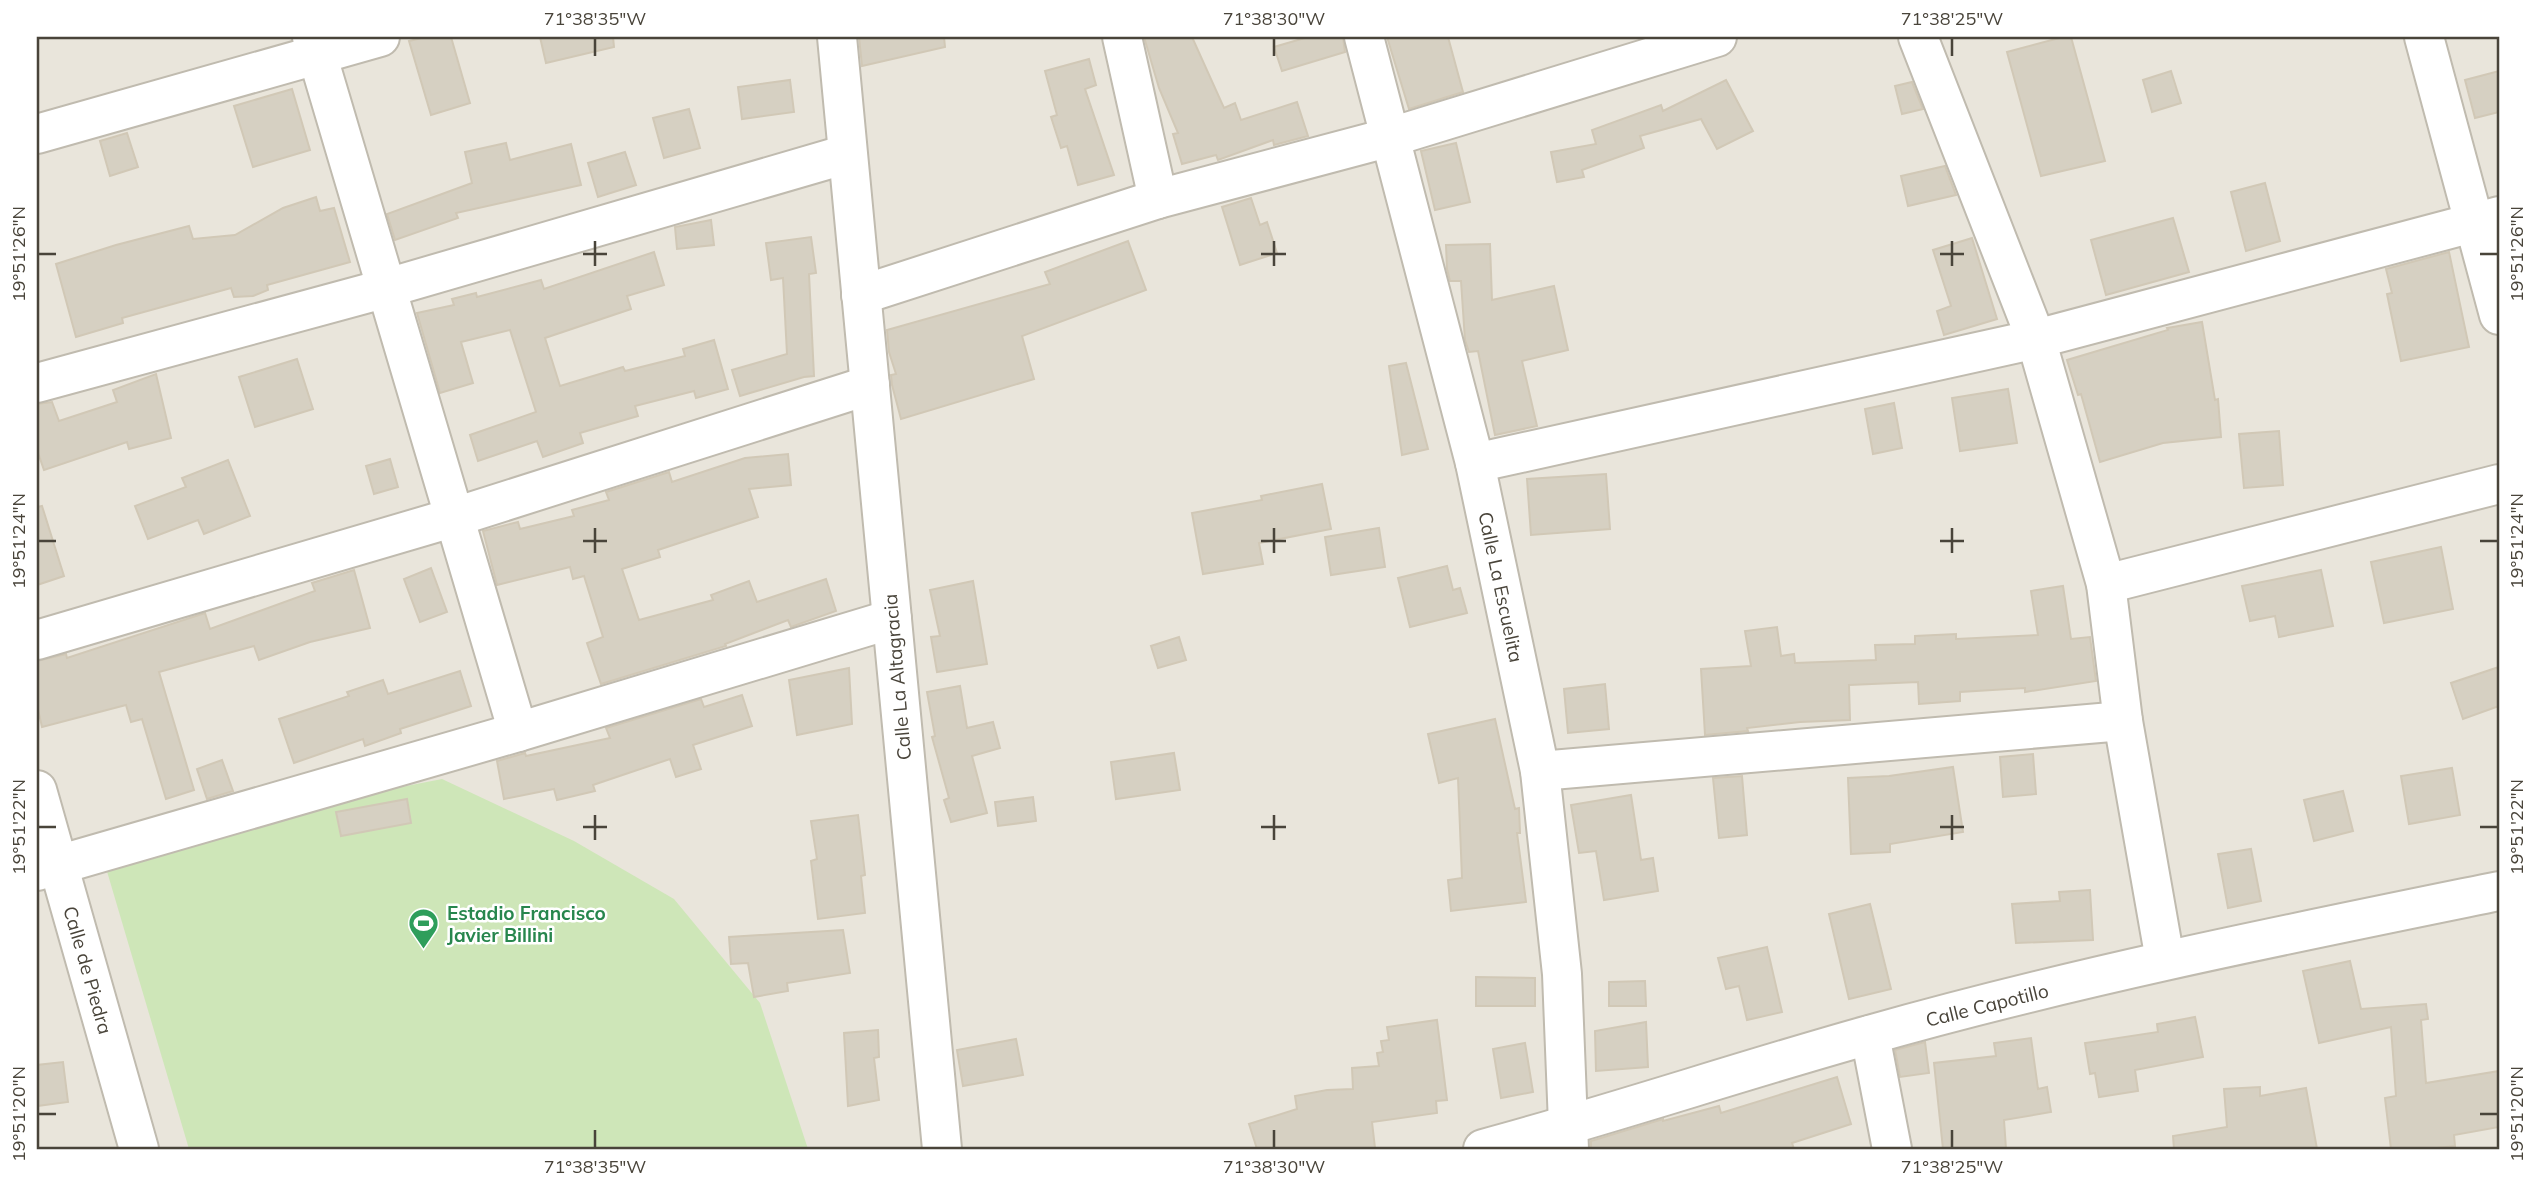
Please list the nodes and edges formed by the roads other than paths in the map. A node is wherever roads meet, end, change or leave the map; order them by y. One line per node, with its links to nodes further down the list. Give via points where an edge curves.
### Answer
1 (380, 37): 8 (street)
2 (837, 37): 11 (street, Calle La Altagracia)
3 (1122, 37): 12 (street)
4 (1364, 37): 10 (street, Calle La Escuelita)
5 (1717, 37): 10 (street)
6 (1918, 37): 17 (street)
7 (2424, 37): 13 (street)
8 (315, 46): 9 (street); 14 (street)
9 (37, 134)
10 (1391, 137): 12 (street); 20 (street, Calle La Escuelita)
11 (847, 153): 14 (street); 15 (street, Calle La Altagracia)
12 (1158, 199): 15 (street)
13 (2487, 219): 16 (street); 17 (street)
14 (387, 288): 18 (street); 22 (street)
15 (861, 295): 19 (street, Calle La Altagracia)
16 (2499, 315)
17 (2036, 340): 20 (street); 23 (street)
18 (37, 383)
19 (870, 385): 22 (street); 24 (street, Calle La Altagracia)
20 (1475, 463): 28 (street, Calle La Escuelita)
21 (2499, 484): 23 (street)
22 (455, 517): 25 (street); 27 (street)
23 (2106, 584): 26 (street)
24 (892, 619): 27 (street); 36 (street, Calle La Altagracia)
25 (37, 640)
26 (2123, 721): 28 (street); 32 (street)
27 (518, 732): 30 (street)
28 (1540, 771): 34 (street, Calle La Escuelita, via 1562,974)
29 (37, 790): 30 (street, Calle de Piedra)
30 (47, 868): 35 (street, Calle de Piedra)
31 (2499, 891): 32 (street, Calle Capotillo)
32 (2165, 960): 33 (street, Calle Capotillo)
33 (1870, 1035): 34 (street, Calle Capotillo); 38 (street)
34 (1567, 1138): 37 (street, Calle Capotillo)
35 (139, 1149)
36 (942, 1149)
37 (1483, 1149)
38 (1892, 1149)

